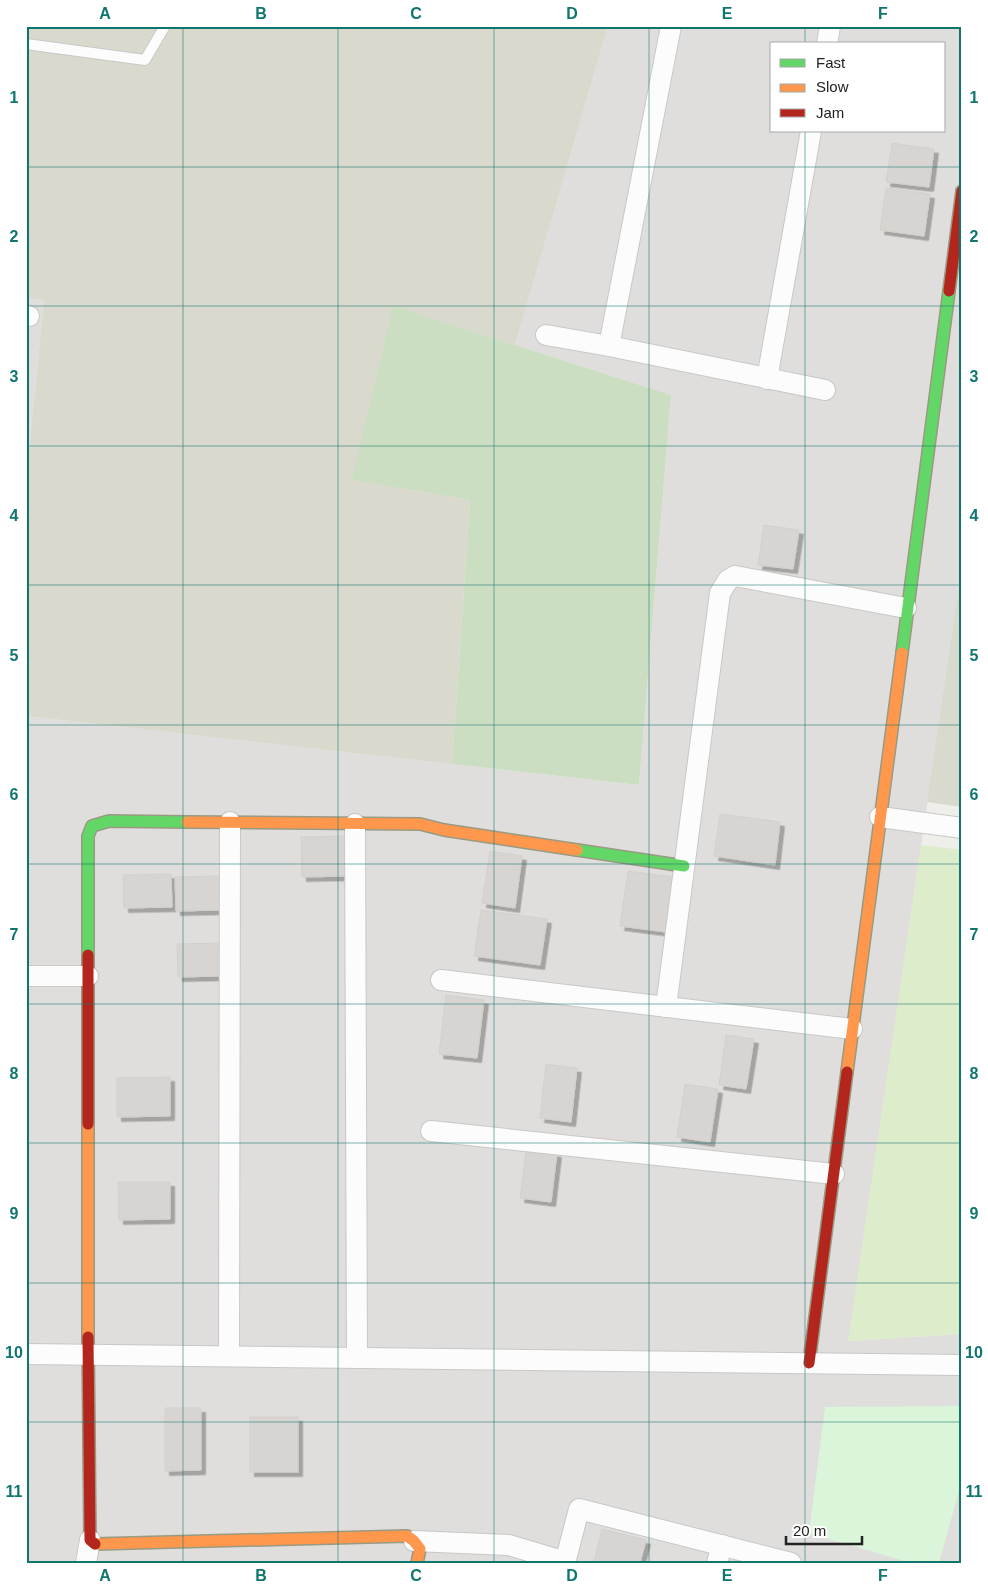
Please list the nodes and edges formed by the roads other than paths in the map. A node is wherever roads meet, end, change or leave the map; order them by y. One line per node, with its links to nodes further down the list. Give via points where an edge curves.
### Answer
1 (165, 26): 5 (lane, via 145,60)
2 (671, 26): 9 (street)
3 (830, 26): 4 (street)
4 (827, 42)
5 (26, 44)
6 (812, 132): 10 (street)
7 (962, 191): 12 (street)
8 (546, 334): 9 (street)
9 (609, 346): 10 (street)
10 (766, 380): 11 (street)
11 (825, 390)
12 (906, 608): 13 (street); 17 (street, via 735,576 728,580 720,592)
13 (880, 817): 16 (street); 22 (street)
14 (230, 822): 15 (street); 19 (street, via 108,821 92,826 88,836); 27 (street)
15 (355, 824): 17 (street, via 420,824); 28 (street)
16 (962, 828)
17 (684, 866): 21 (street)
18 (26, 976): 19 (street)
19 (88, 976): 26 (street)
20 (441, 980): 21 (street)
21 (666, 1007): 22 (street)
22 (852, 1029): 24 (street)
23 (431, 1131): 24 (street)
24 (834, 1174): 29 (street)
25 (26, 1354): 26 (street)
26 (88, 1355): 27 (street); 31 (street)
27 (229, 1356): 28 (street)
28 (357, 1358): 29 (street)
29 (809, 1363): 30 (street)
30 (962, 1365)
31 (90, 1540): 32 (street, via 94,1544 407,1536); 35 (street)
32 (414, 1541): 34 (street, via 509,1545); 36 (street, via 420,1549)
33 (719, 1554): 34 (street, via 579,1509); 37 (street)
34 (566, 1562)
35 (86, 1563)
36 (417, 1563)
37 (791, 1563)

